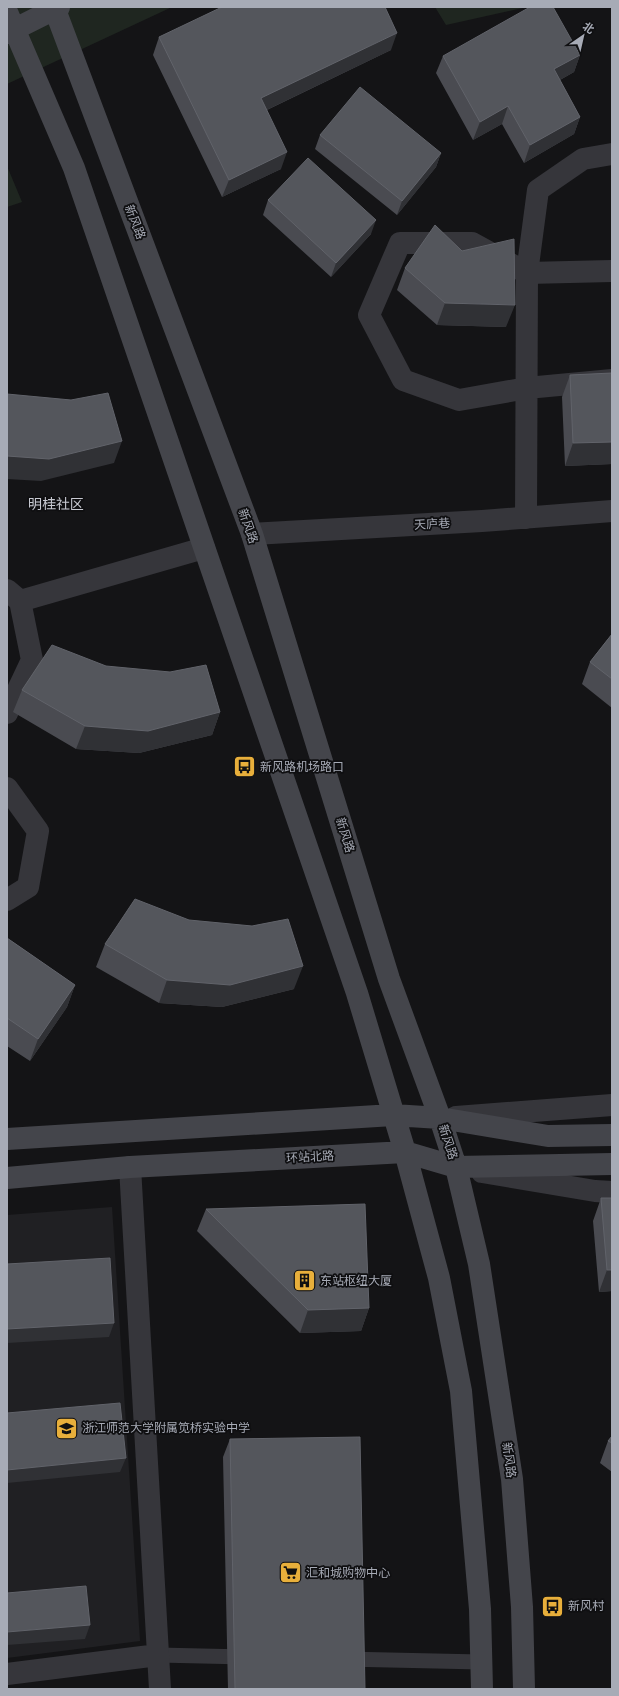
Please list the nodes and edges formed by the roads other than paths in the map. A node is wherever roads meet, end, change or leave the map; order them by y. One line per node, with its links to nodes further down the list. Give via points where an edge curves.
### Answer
1 (56, 8): 2 (main road); 10 (main road, 新风路)
2 (10, 25): 11 (main road, via 74,168)
3 (612, 154): 5 (street, via 583,159 538,190)
4 (612, 271): 5 (street)
5 (528, 273): 7 (street); 7 (street, via 472,243 400,243 369,315 403,380 459,400)
6 (612, 380): 7 (street)
7 (527, 388): 9 (street)
8 (612, 511): 9 (street, 天庐巷)
9 (526, 518): 10 (street, 天庐巷)
10 (252, 534): 18 (main road, 新风路, via 390,979)
11 (204, 548): 12 (street); 17 (main road, via 357,992)
12 (14, 595): 13 (street, via 32,660)
13 (7, 713)
14 (7, 788): 15 (street, via 38,831 28,887)
15 (7, 900)
16 (612, 1105): 18 (street)
17 (394, 1115): 18 (main road); 20 (main road); 21 (main road)
18 (440, 1118): 19 (main road, via 548,1136); 24 (main road, 新风路)
19 (612, 1135)
20 (7, 1139)
21 (405, 1152): 23 (main road, 环站北路); 24 (main road, 环站北路); 30 (main road, via 439,1278 461,1391 480,1609)
22 (612, 1164): 24 (main road, 环站北路)
23 (130, 1167): 25 (main road, 环站北路); 27 (street)
24 (456, 1167): 26 (street, via 595,1192); 34 (main road, 新风路, via 479,1264 512,1479 522,1607)
25 (7, 1178)
26 (612, 1192)
27 (158, 1655): 28 (lane); 31 (street); 32 (street)
28 (260, 1657)
29 (331, 1659): 30 (lane)
30 (481, 1662): 33 (main road)
31 (7, 1674)
32 (160, 1689)
33 (482, 1689)
34 (524, 1689)

